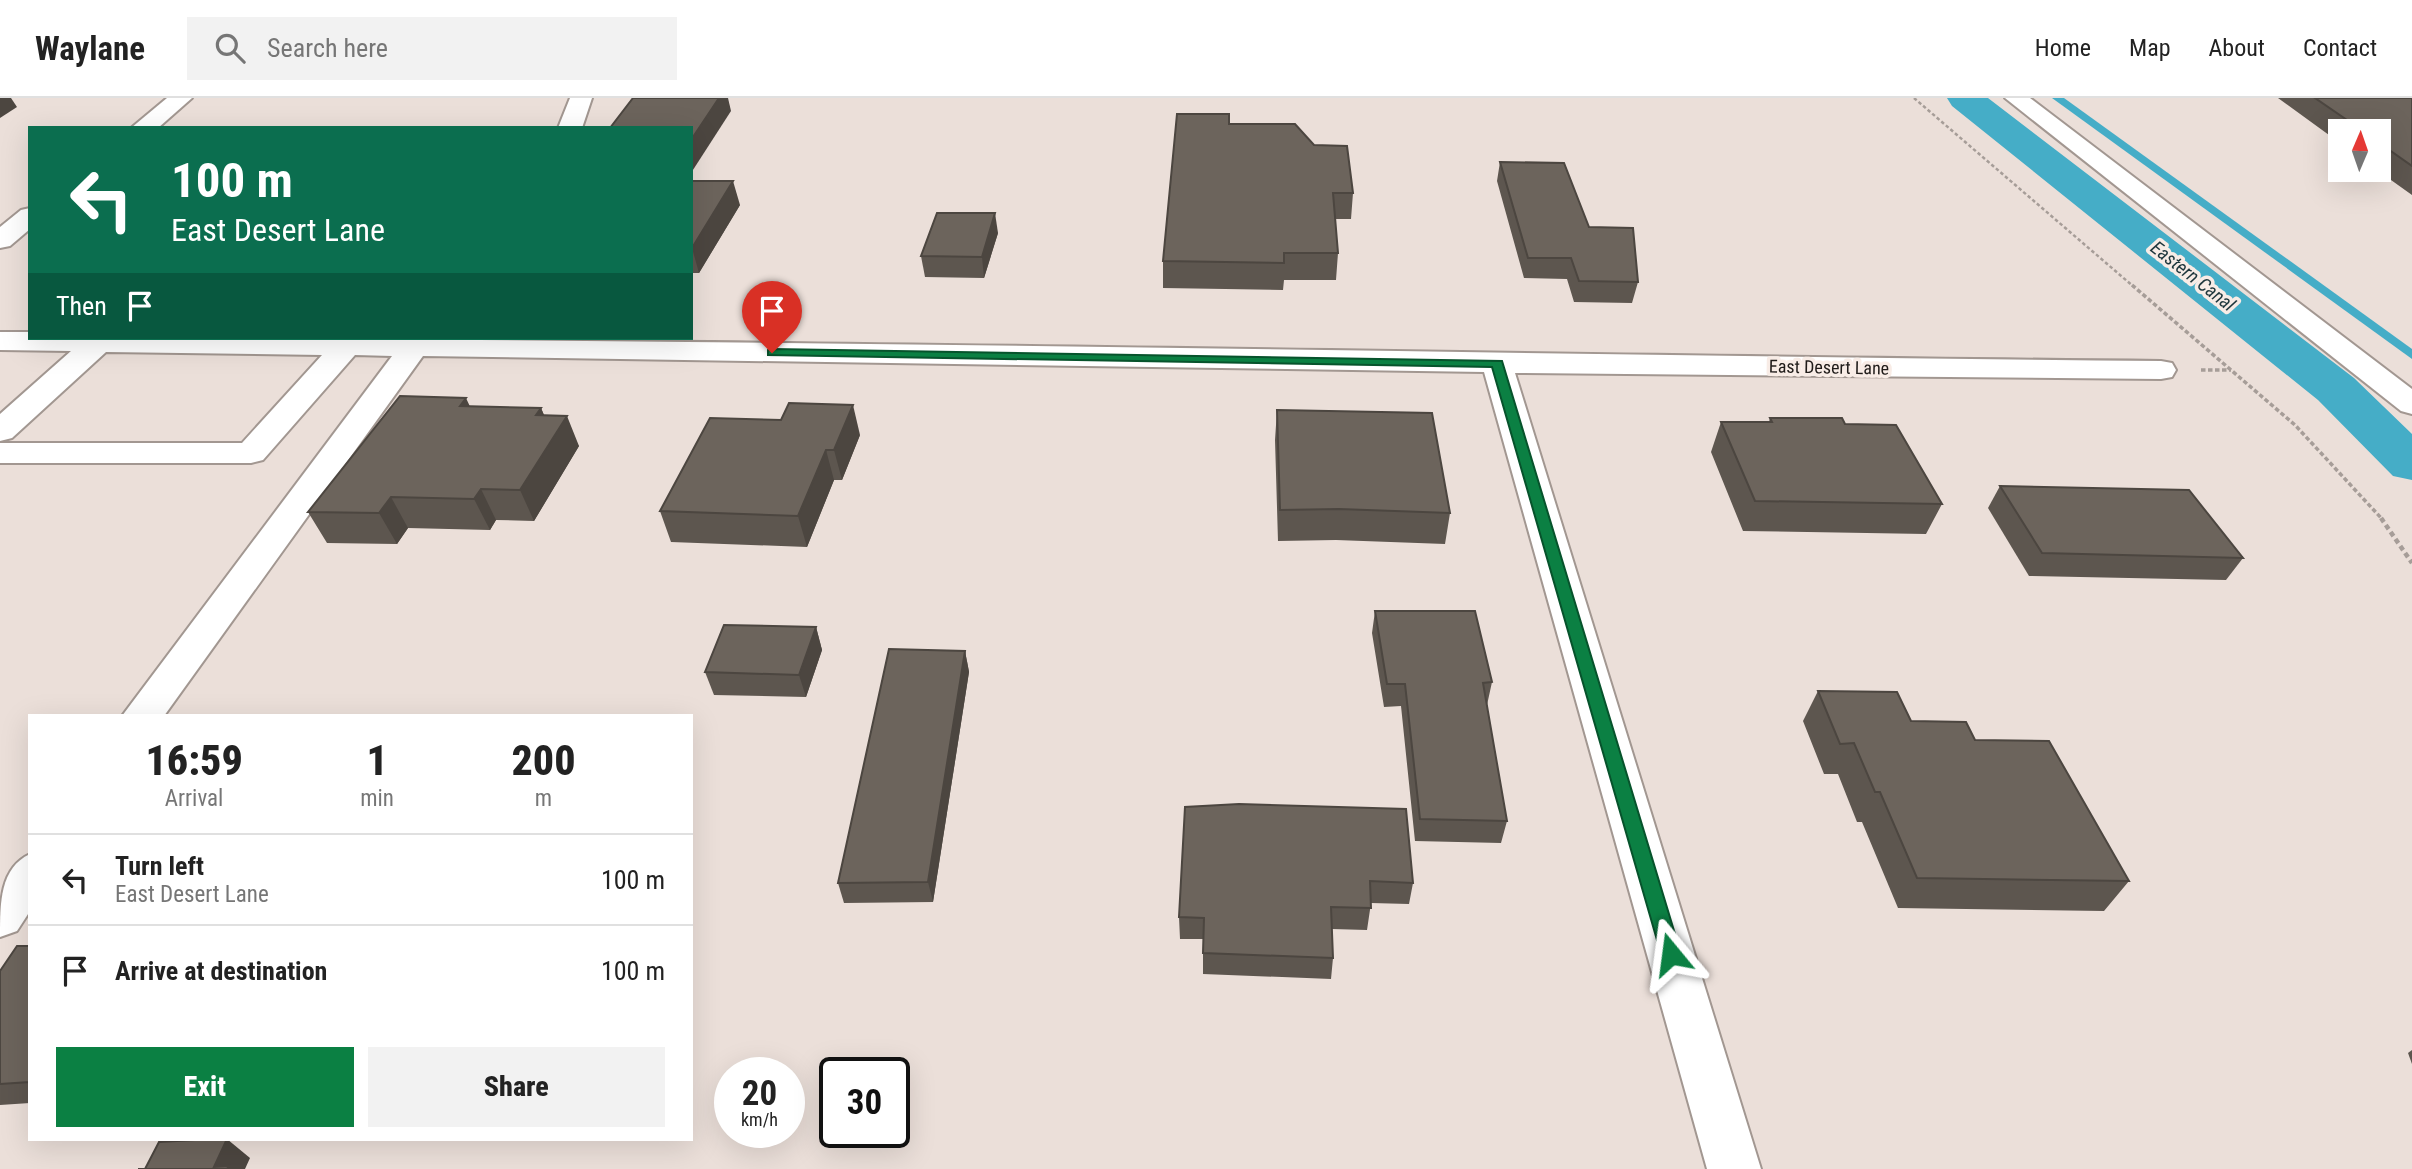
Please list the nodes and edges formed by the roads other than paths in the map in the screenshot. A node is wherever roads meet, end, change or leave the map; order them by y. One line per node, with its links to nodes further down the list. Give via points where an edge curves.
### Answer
1 (181, 98): 4 (street)
2 (581, 98): 5 (street)
3 (2016, 98): 14 (street)
4 (145, 126)
5 (571, 126)
6 (28, 218): 7 (street)
7 (0, 240)
8 (99, 342): 9 (street, East Desert Lane); 11 (street, East Desert Lane); 15 (street)
9 (3, 343)
10 (406, 344): 11 (street, East Desert Lane); 12 (street, East Desert Lane); 17 (street)
11 (347, 346): 16 (street, via 251,453)
12 (1497, 364): 13 (street, East Desert Lane); 20 (street)
13 (2161, 370)
14 (2412, 404)
15 (0, 431)
16 (0, 453)
17 (143, 714)
18 (28, 876): 19 (street)
19 (0, 917)
20 (1734, 1169)

